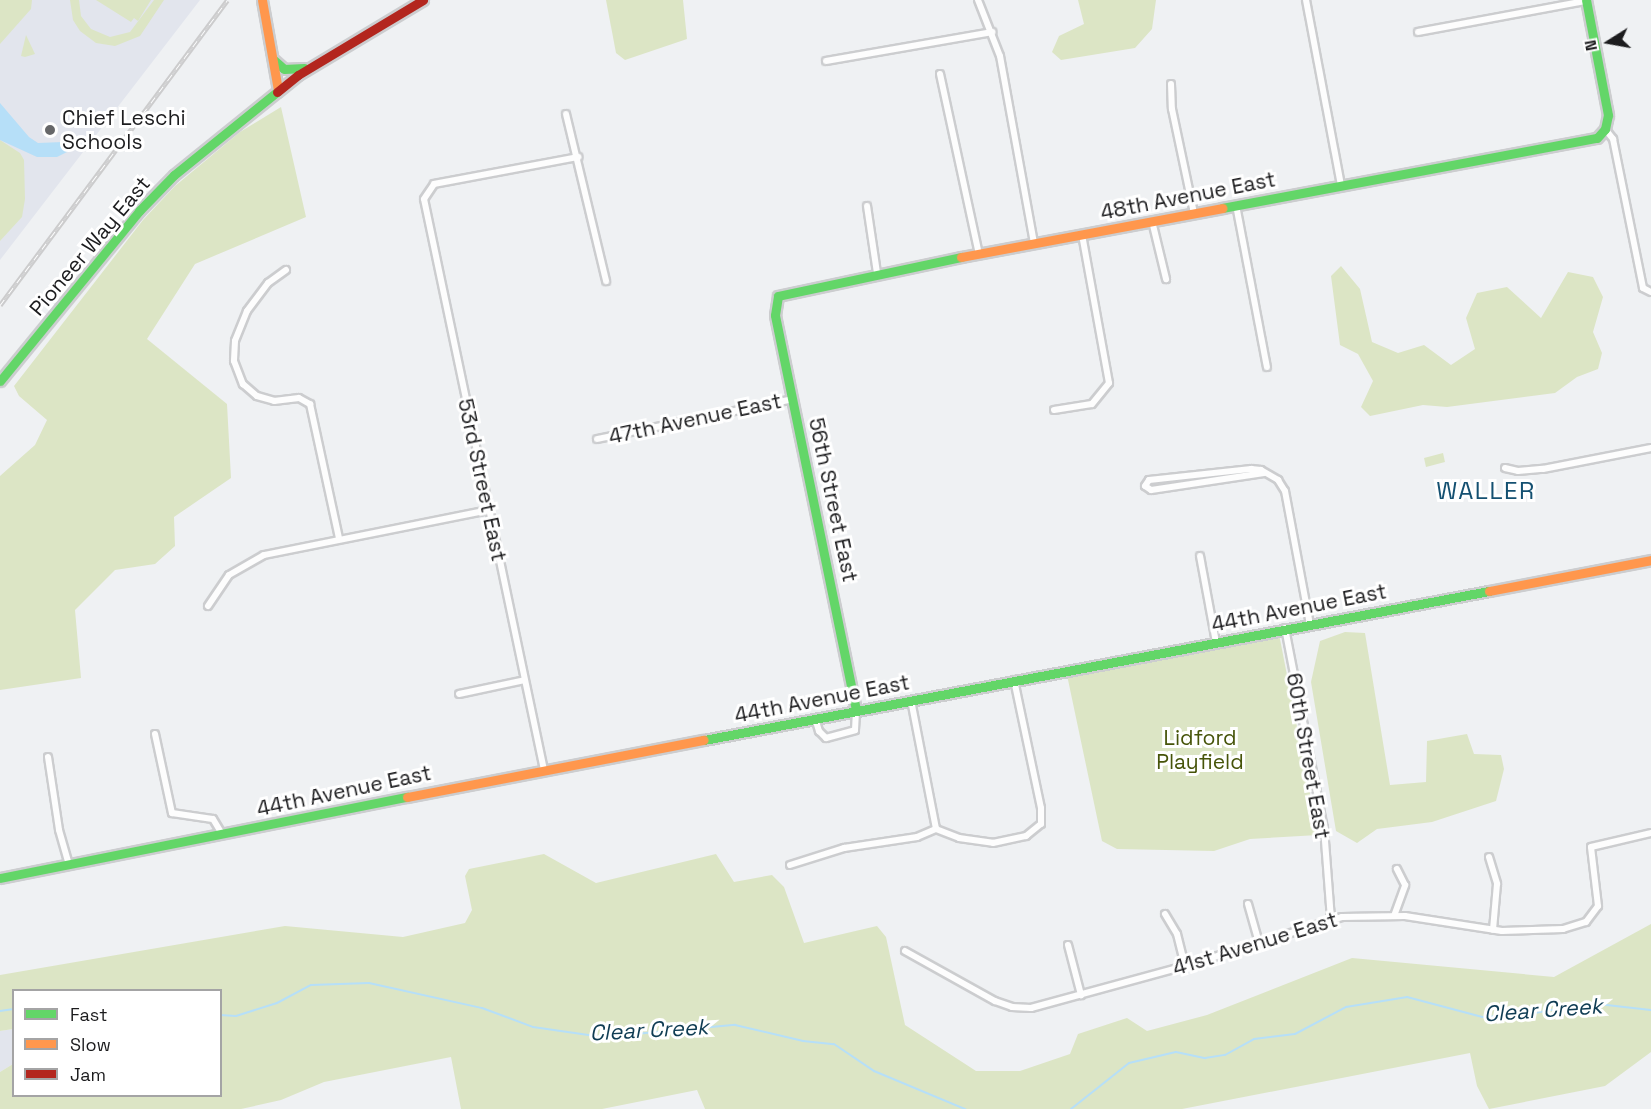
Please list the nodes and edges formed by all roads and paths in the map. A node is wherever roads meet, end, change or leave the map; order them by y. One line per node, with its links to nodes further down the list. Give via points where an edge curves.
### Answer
1 (262, 0): 8 (street)
2 (423, 0): 10 (street, Pioneer Way East)
3 (978, 0): 6 (street)
4 (1306, 0): 17 (street)
5 (1586, 0): 7 (street); 15 (street, via 1608,115)
6 (993, 32): 9 (street); 23 (street)
7 (1418, 32)
8 (272, 56): 10 (street, via 287,70); 13 (street)
9 (826, 61)
10 (312, 66): 13 (street, Pioneer Way East)
11 (940, 74): 24 (street)
12 (1171, 84): 20 (street, via 1172,109)
13 (278, 90): 32 (street, Pioneer Way East, via 158,191)
14 (566, 114): 16 (street)
15 (1605, 129): 17 (street, 48th Avenue East, via 1597,138 1584,142); 29 (street, via 1613,139 1643,288)
16 (578, 157): 28 (street); 39 (street, 53rd Street East, via 434,184 426,190 430,235)
17 (1341, 185): 18 (street, 48th Avenue East)
18 (1236, 205): 20 (street, 48th Avenue East); 31 (street)
19 (867, 206): 26 (street)
20 (1194, 213): 21 (street, 48th Avenue East)
21 (1152, 221): 22 (street, 48th Avenue East); 27 (street)
22 (1082, 234): 23 (street, 48th Avenue East); 34 (street, via 1109,384 1091,405)
23 (1034, 243): 24 (street, 48th Avenue East)
24 (979, 254): 26 (street, 48th Avenue East)
25 (285, 270): 40 (street, via 268,283 247,311 235,341 234,361 243,384 257,396 274,402 299,398 310,404)
26 (877, 273): 30 (street, 48th Avenue East, via 786,291)
27 (1166, 279)
28 (606, 281)
29 (1651, 292)
30 (776, 298): 33 (street, 56th Street East, via 775,315)
31 (1268, 367)
32 (0, 381)
33 (793, 399): 35 (street, 47th Avenue East); 51 (street, 56th Street East)
34 (1054, 410)
35 (597, 439)
36 (1651, 448): 37 (street, via 1536,470)
37 (1505, 468)
38 (1264, 473): 38 (street, via 1243,470 1149,480 1145,486 1151,490); 44 (street, via 1278,480 1285,491)
39 (489, 510): 40 (street); 47 (street, 53rd Street East)
40 (339, 538): 43 (street, via 256,558 220,583)
41 (1200, 556): 46 (street)
42 (1651, 560): 44 (street, 44th Avenue East)
43 (208, 606)
44 (1310, 624): 45 (street, 44th Avenue East)
45 (1285, 628): 46 (street, 44th Avenue East); 67 (street, 60th Street East, via 1324,828)
46 (1216, 642): 48 (street, 44th Avenue East)
47 (525, 680): 49 (street); 55 (street, 53rd Street East)
48 (1014, 680): 50 (street, 44th Avenue East); 56 (street, via 1041,808 1038,829 1026,836 993,843 966,840)
49 (459, 694)
50 (911, 700): 51 (street, 44th Avenue East); 56 (street)
51 (856, 710): 52 (street, 44th Avenue East); 52 (street, via 855,730 834,736 823,736)
52 (815, 718): 55 (street, 44th Avenue East)
53 (155, 734): 58 (street, via 172,813 213,819)
54 (48, 757): 60 (street, via 59,830)
55 (544, 770): 58 (street, 44th Avenue East)
56 (936, 829): 61 (street, via 917,837 844,848)
57 (1651, 833): 68 (street, 41st Avenue East, via 1591,847 1599,903 1583,923 1556,930)
58 (222, 834): 60 (street, 44th Avenue East)
59 (1489, 857): 68 (street, via 1497,884)
60 (69, 865): 63 (street, 44th Avenue East)
61 (790, 865)
62 (1397, 869): 66 (street, via 1405,885)
63 (0, 878)
64 (1248, 904): 69 (street)
65 (1165, 914): 72 (street, via 1177,934)
66 (1395, 916): 67 (street, 41st Avenue East); 68 (street, 41st Avenue East)
67 (1331, 919): 69 (street, 41st Avenue East)
68 (1493, 930)
69 (1259, 943): 72 (street, 41st Avenue East)
70 (1068, 945): 73 (street)
71 (905, 951): 73 (street, 41st Avenue East, via 1012,1007 1030,1008)
72 (1185, 966): 73 (street, 41st Avenue East)
73 (1081, 995)

